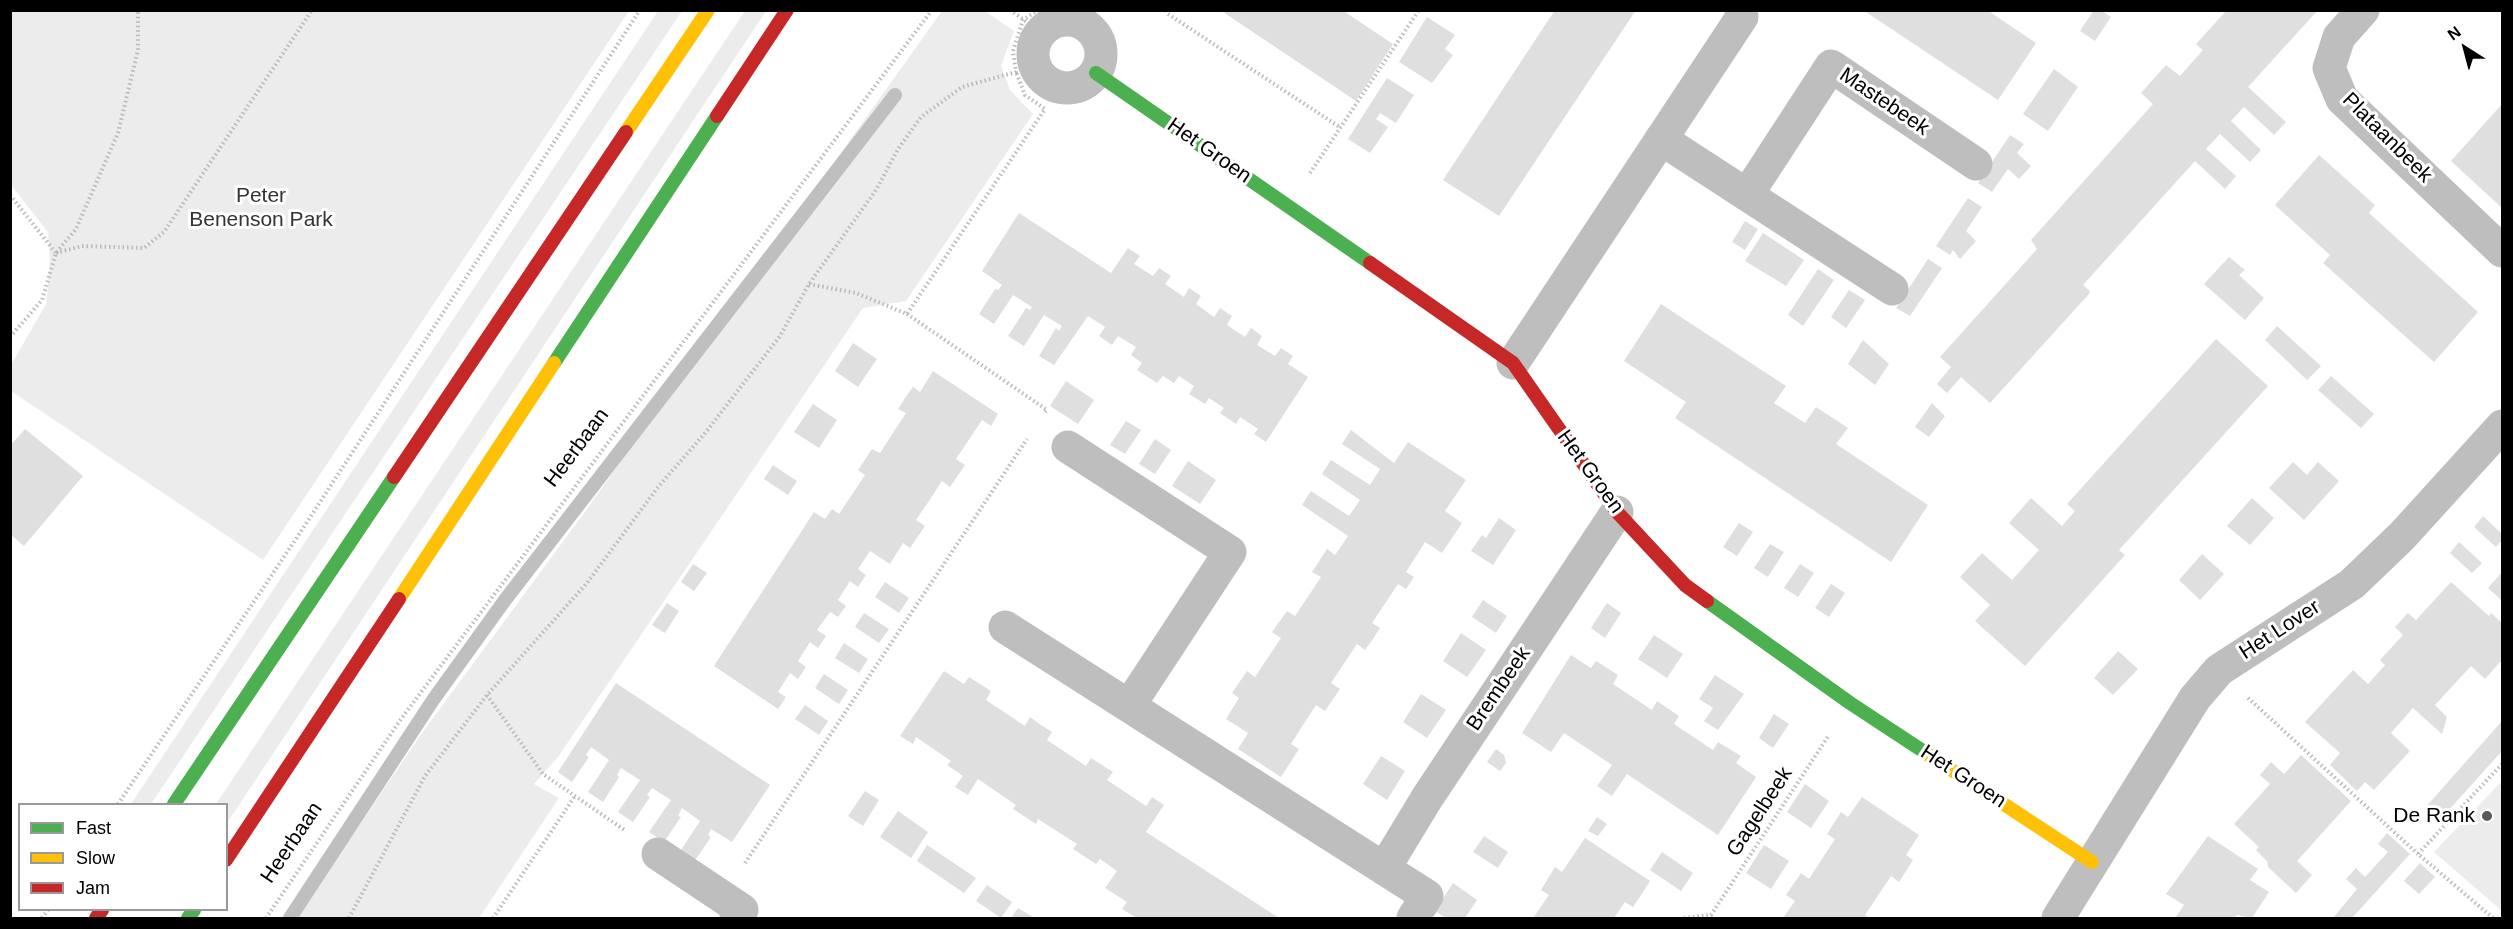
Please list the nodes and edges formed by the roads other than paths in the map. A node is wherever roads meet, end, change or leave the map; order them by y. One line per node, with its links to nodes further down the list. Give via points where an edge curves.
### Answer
1 (708, 10): 18 (main road)
2 (787, 10): 20 (main road)
3 (1741, 10): 7 (street, via 1742,17)
4 (2363, 10): 10 (street, Plataanbeek, via 2338,38 2329,68 2342,99)
5 (1034, 21): 6 (street, via 1052,23 1066,19 1081,22 1093,31 1101,51); 6 (street, via 1034,62 1041,76 1054,86 1070,88)
6 (1096, 73): 12 (main road, Het Groen)
7 (1661, 139): 9 (street); 12 (street)
8 (1976, 164): 9 (street, Mastebeek, via 1831,66)
9 (1747, 195): 11 (street)
10 (2502, 251)
11 (1892, 289)
12 (1513, 363): 15 (main road, Het Groen)
13 (2502, 426): 21 (street, Het Lover, via 2402,536 2352,584 2219,670 2195,698)
14 (1068, 447): 17 (street, via 1230,552)
15 (1617, 512): 21 (main road, Het Groen, via 1685,585 1850,703); 22 (street, Brembeek)
16 (1005, 627): 17 (street)
17 (1130, 706): 22 (street)
18 (175, 803)
19 (658, 854): 23 (street)
20 (228, 857)
21 (2092, 862): 25 (street, Het Lover)
22 (1384, 869): 24 (street, via 1427,896)
23 (729, 908)
24 (1413, 918)
25 (2058, 918)

